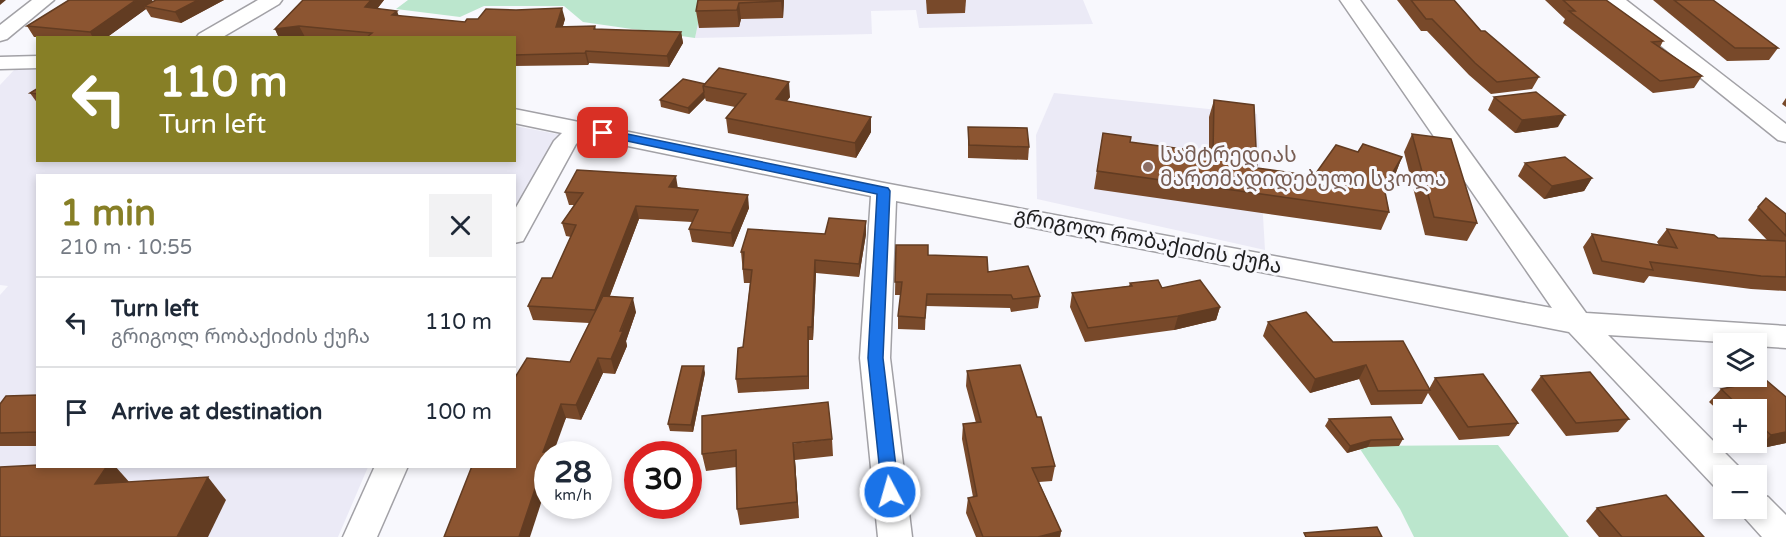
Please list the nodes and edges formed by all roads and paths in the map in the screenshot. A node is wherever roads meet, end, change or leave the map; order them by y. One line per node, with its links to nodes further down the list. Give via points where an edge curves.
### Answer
1 (44, 0): 5 (street)
2 (272, 0): 6 (street)
3 (1350, 0): 14 (street)
4 (1614, 0): 11 (street)
5 (0, 35)
6 (209, 36)
7 (36, 62): 8 (street)
8 (0, 63)
9 (516, 116): 10 (street, გრიგოლ რობაქიძის ქუჩა)
10 (580, 128): 12 (street, გრიგოლ რობაქიძის ქუჩა); 13 (street, via 566,141)
11 (1786, 135)
12 (884, 191): 14 (street, გრიგოლ რობაქიძის ქუჩა); 20 (street, via 875,358)
13 (516, 231)
14 (1578, 322): 15 (street, გრიგოლ რობაქიძის ქუჩა); 16 (street)
15 (1786, 337)
16 (1715, 465)
17 (391, 468): 19 (street)
18 (1767, 518): 21 (street)
19 (360, 537)
20 (895, 537)
21 (1785, 537)

